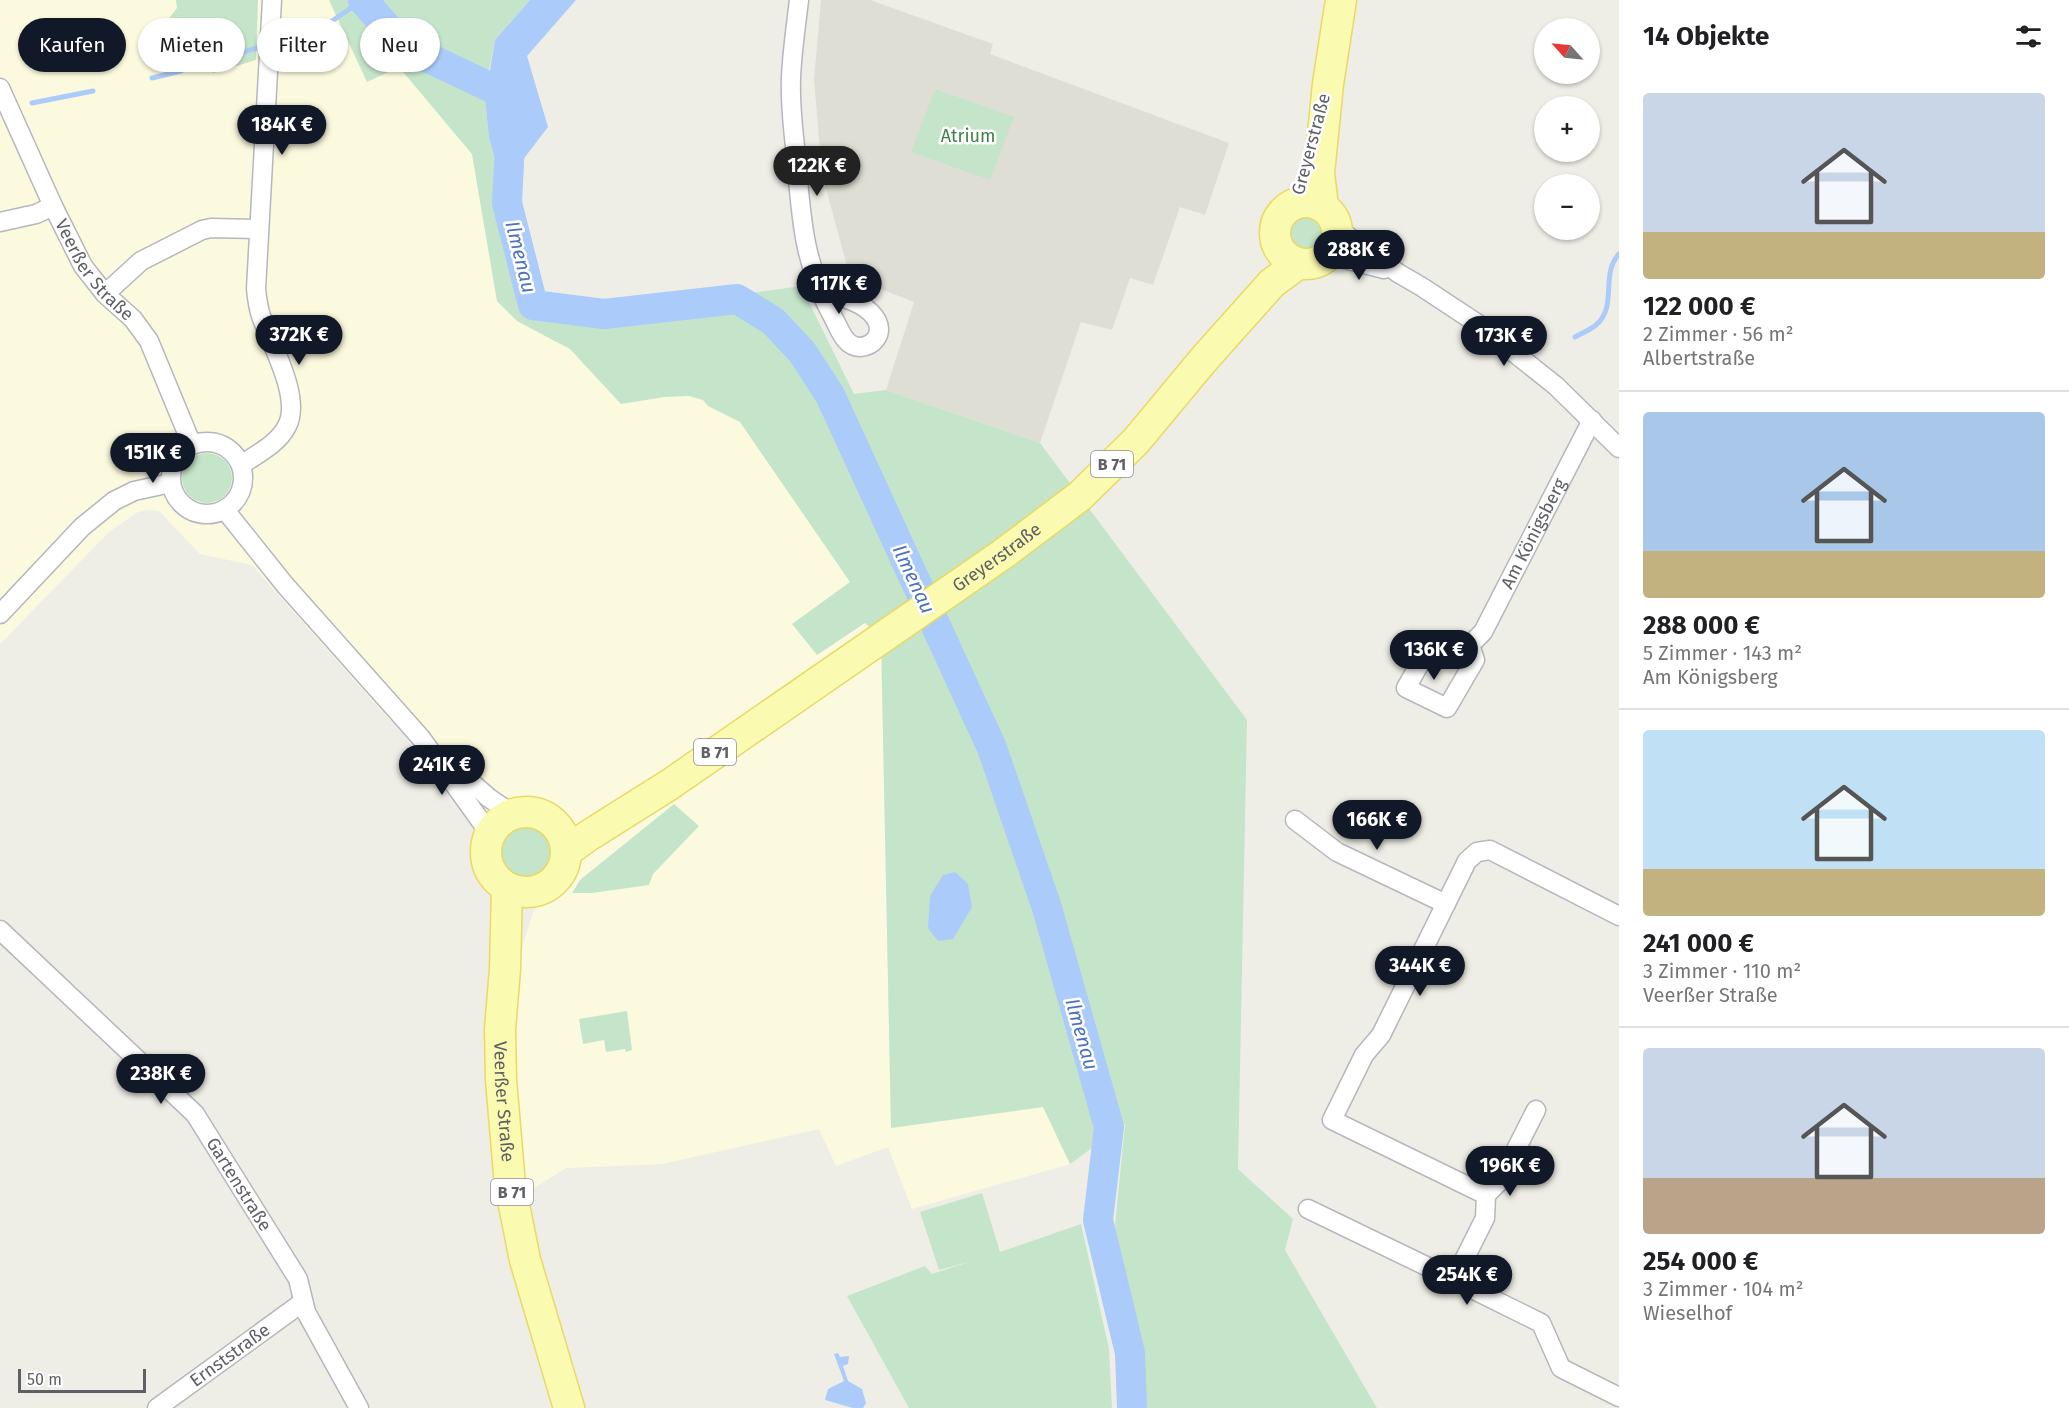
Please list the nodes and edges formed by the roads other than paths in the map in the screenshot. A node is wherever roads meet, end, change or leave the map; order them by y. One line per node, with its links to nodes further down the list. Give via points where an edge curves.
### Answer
1 (272, 0): 8 (street)
2 (799, 0): 12 (street, via 791,78 792,111 803,228)
3 (1341, 0): 7 (main road, Greyerstraße, via 1319,173)
4 (0, 88): 5 (street, Veerßer Straße)
5 (53, 206): 6 (street); 13 (street, Veerßer Straße, via 83,266)
6 (0, 222)
7 (1321, 224): 9 (main road, via 1285,210 1278,219); 10 (main road, via 1320,262); 11 (street); 11 (street)
8 (258, 229): 13 (street, via 201,230 141,261); 18 (street, via 256,289 260,313 289,389 291,414 281,435)
9 (1275, 240): 10 (main road, via 1288,259); 14 (main road, Greyerstraße / B 71, via 1260,272)
10 (1298, 264): 14 (main road, Greyerstraße / B 71, via 1272,283)
11 (1398, 273): 15 (street, via 1478,324)
12 (819, 288)
13 (105, 294): 16 (street, Veerßer Straße, via 133,319 149,341)
14 (1205, 358): 24 (main road, Greyerstraße / B 71, via 1167,406 1080,496 1004,554)
15 (1592, 420): 17 (street); 22 (street, Am Königsberg, via 1483,632)
16 (192, 445): 18 (street, via 217,443 232,451); 19 (street, via 178,457)
17 (1619, 448)
18 (241, 465): 20 (street, via 243,485 234,504)
19 (171, 483): 20 (street, via 178,500 191,511 208,515); 21 (street, via 134,490 114,501 82,527)
20 (225, 510): 23 (street, via 285,585)
21 (0, 614)
22 (1470, 645)
23 (421, 738): 25 (street); 28 (street)
24 (669, 784): 27 (main road, Greyerstraße / B 71, via 580,820); 29 (main road, Greyerstraße / B 71)
25 (513, 814): 27 (main road, via 535,814); 28 (main road)
26 (1295, 819): 31 (street, via 1337,852)
27 (554, 824): 29 (main road)
28 (490, 834): 30 (main road, via 487,844 492,874)
29 (566, 852): 30 (main road, via 560,874 552,882 542,889)
30 (519, 890): 42 (main road, Veerßer Straße / B 71, via 505,969 500,1029 510,1185 525,1260)
31 (1446, 904): 32 (street, via 1467,861 1477,852 1490,850); 35 (street, via 1382,1035 1365,1055 1332,1120)
32 (1619, 916)
33 (0, 930): 38 (street, Gartenstraße, via 195,1114 298,1279)
34 (1536, 1110): 35 (street, via 1500,1181)
35 (1486, 1195): 37 (street, via 1485,1218 1461,1266)
36 (1308, 1209): 37 (street, via 1453,1280)
37 (1462, 1280): 39 (street, via 1470,1288 1541,1323 1561,1368)
38 (303, 1302): 40 (street, Ernststraße); 41 (street, Gartenstraße)
39 (1619, 1397)
40 (157, 1408)
41 (359, 1408)
42 (569, 1408)

